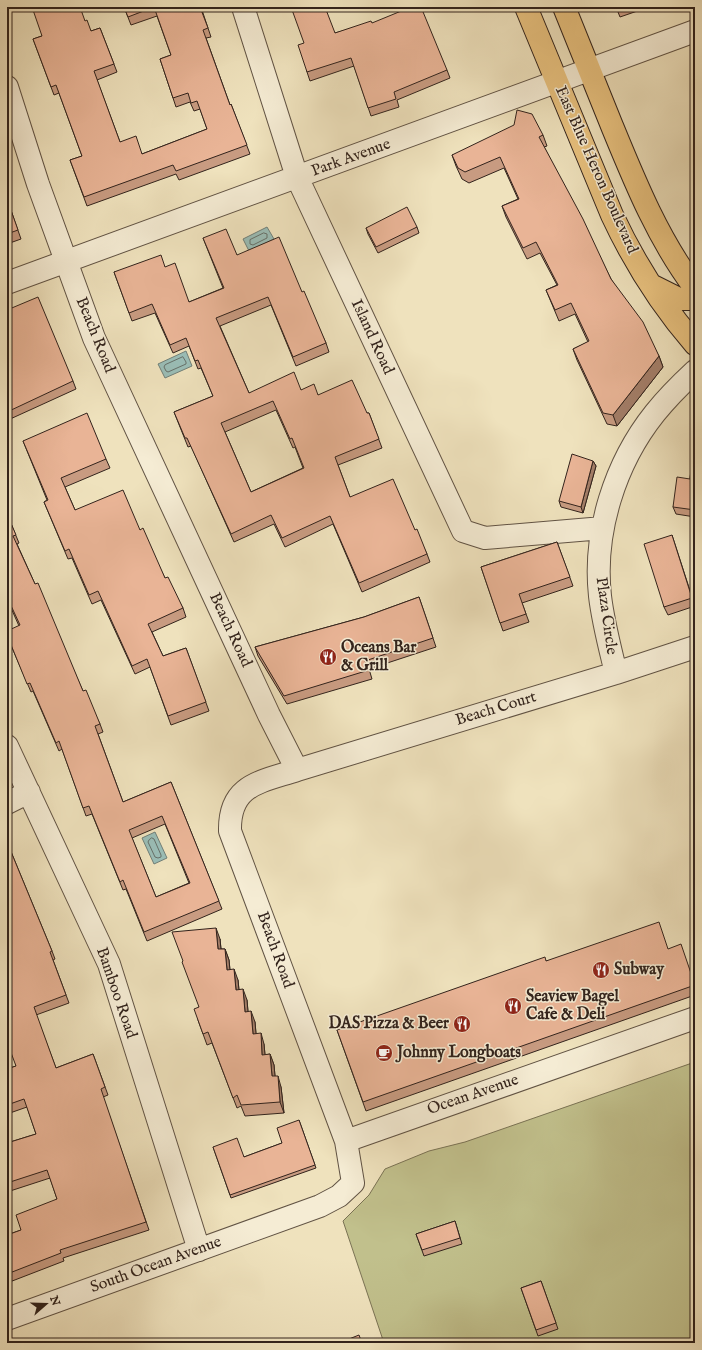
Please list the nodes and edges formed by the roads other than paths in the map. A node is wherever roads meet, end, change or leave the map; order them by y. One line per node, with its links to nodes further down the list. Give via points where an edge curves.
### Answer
1 (243, 7): 8 (street, Island Road)
2 (526, 7): 6 (main road, East Blue Heron Boulevard)
3 (564, 7): 5 (main road, East Blue Heron Boulevard)
4 (695, 31): 5 (street, Park Avenue)
5 (589, 70): 6 (street, Park Avenue); 12 (main road, East Blue Heron Boulevard, via 624,157 654,221)
6 (556, 81): 8 (street, Park Avenue, via 492,107); 11 (main road, East Blue Heron Boulevard, via 612,215)
7 (7, 87): 9 (street, Beach Road)
8 (297, 177): 9 (street, Park Avenue); 16 (street, Island Road, via 463,531 486,538)
9 (66, 261): 10 (street, Park Avenue); 20 (street, Beach Road, via 94,338)
10 (7, 283)
11 (650, 285): 13 (main road, via 675,297); 14 (main road, East Blue Heron Boulevard)
12 (695, 288)
13 (695, 299)
14 (695, 344)
15 (695, 371): 16 (street, Plaza Circle, via 655,413 635,442 620,472)
16 (603, 528): 18 (street, Plaza Circle, via 600,595)
17 (695, 647): 18 (street, Beach Court)
18 (616, 674): 20 (street, Beach Court)
19 (7, 746): 21 (street, Bamboo Road)
20 (297, 770): 24 (street, Beach Road, via 245,789 233,807 230,831)
21 (29, 792): 22 (street); 25 (street, Bamboo Road, via 109,964)
22 (7, 803)
23 (695, 1018): 24 (street, Ocean Avenue)
24 (346, 1141): 25 (street, South Ocean Avenue, via 352,1183 339,1196 305,1212)
25 (199, 1250): 26 (street, South Ocean Avenue)
26 (7, 1319)

